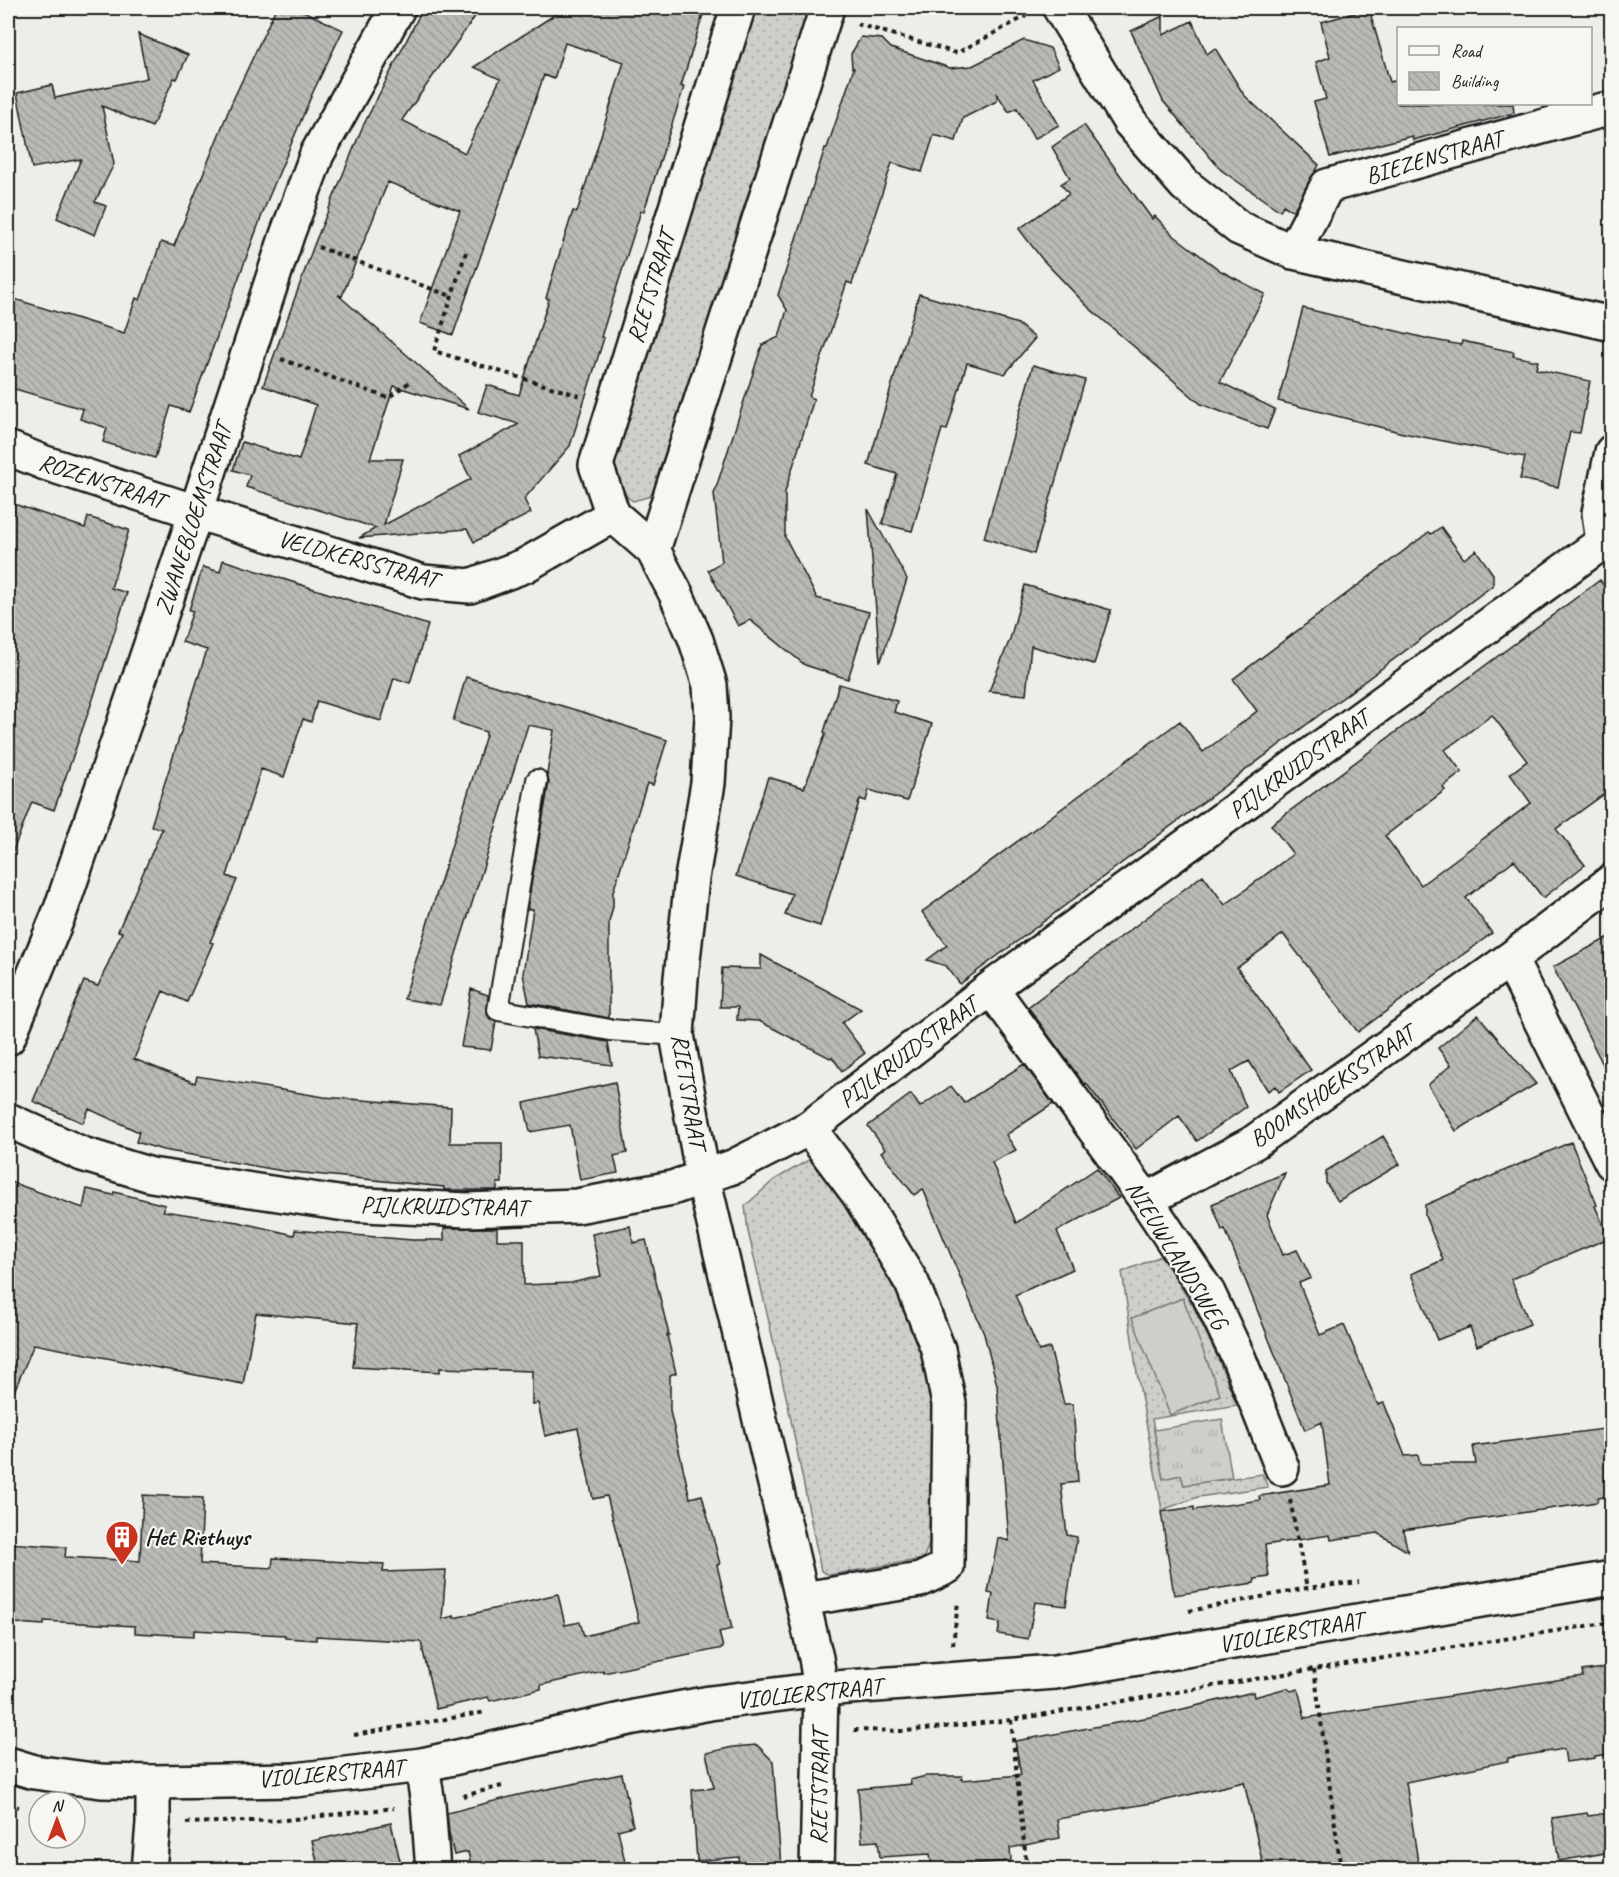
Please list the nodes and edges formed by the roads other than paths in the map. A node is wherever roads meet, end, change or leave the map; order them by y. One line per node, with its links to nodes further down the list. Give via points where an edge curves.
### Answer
1 (398, 8): 10 (street, ZWANEBLOEMSTRAAT, via 317,154)
2 (738, 8): 11 (street, RIETSTRAAT, via 596,465)
3 (1046, 10): 6 (street, via 1130,122 1185,185 1239,228)
4 (826, 11): 13 (street)
5 (1611, 113): 6 (street, BIEZENSTRAAT, via 1603,110 1326,186)
6 (1293, 252): 7 (street)
7 (1611, 324)
8 (8, 448): 10 (street, ROZENSTRAAT)
9 (1611, 452): 12 (street, PIJLKRUIDSTRAAT, via 1599,513)
10 (196, 512): 11 (street, VELDKERSSTRAAT, via 423,582 470,586 524,566); 19 (street, ZWANEBLOEMSTRAAT, via 61,909)
11 (613, 515): 13 (street, RIETSTRAAT)
12 (1607, 547): 17 (street, PIJLKRUIDSTRAAT)
13 (653, 550): 18 (street, RIETSTRAAT, via 696,640 710,685 712,717 708,783 692,878)
14 (537, 780): 18 (lane, via 498,1010 610,1030)
15 (1611, 880): 16 (street, BOOMSHOEKSSTRAAT)
16 (1510, 959): 22 (street); 24 (street, BOOMSHOEKSSTRAAT, via 1253,1143)
17 (991, 988): 21 (street, PIJLKRUIDSTRAAT); 24 (street, NIEUWLANDSWEG)
18 (677, 1035): 23 (street, RIETSTRAAT)
19 (8, 1038)
20 (8, 1119): 23 (street, PIJLKRUIDSTRAAT, via 82,1154 152,1175 345,1204 467,1210 577,1206 672,1188)
21 (809, 1128): 23 (street, PIJLKRUIDSTRAAT, via 735,1166); 27 (street, via 859,1195 912,1283 938,1349 949,1404 946,1567 920,1580)
22 (1611, 1163)
23 (703, 1177): 27 (street, RIETSTRAAT)
24 (1146, 1200): 25 (street, NIEUWLANDSWEG, via 1208,1293)
25 (1282, 1468)
26 (1611, 1578): 28 (street, VIOLIERSTRAAT, via 1055,1672)
27 (803, 1599): 28 (street, RIETSTRAAT)
28 (820, 1689): 30 (street, VIOLIERSTRAAT, via 634,1717); 34 (street, RIETSTRAAT)
29 (8, 1764): 31 (street, VIOLIERSTRAAT, via 34,1772 101,1781)
30 (422, 1765): 31 (street, VIOLIERSTRAAT, via 295,1780); 33 (street)
31 (153, 1782): 32 (street)
32 (148, 1869)
33 (433, 1869)
34 (817, 1869)

